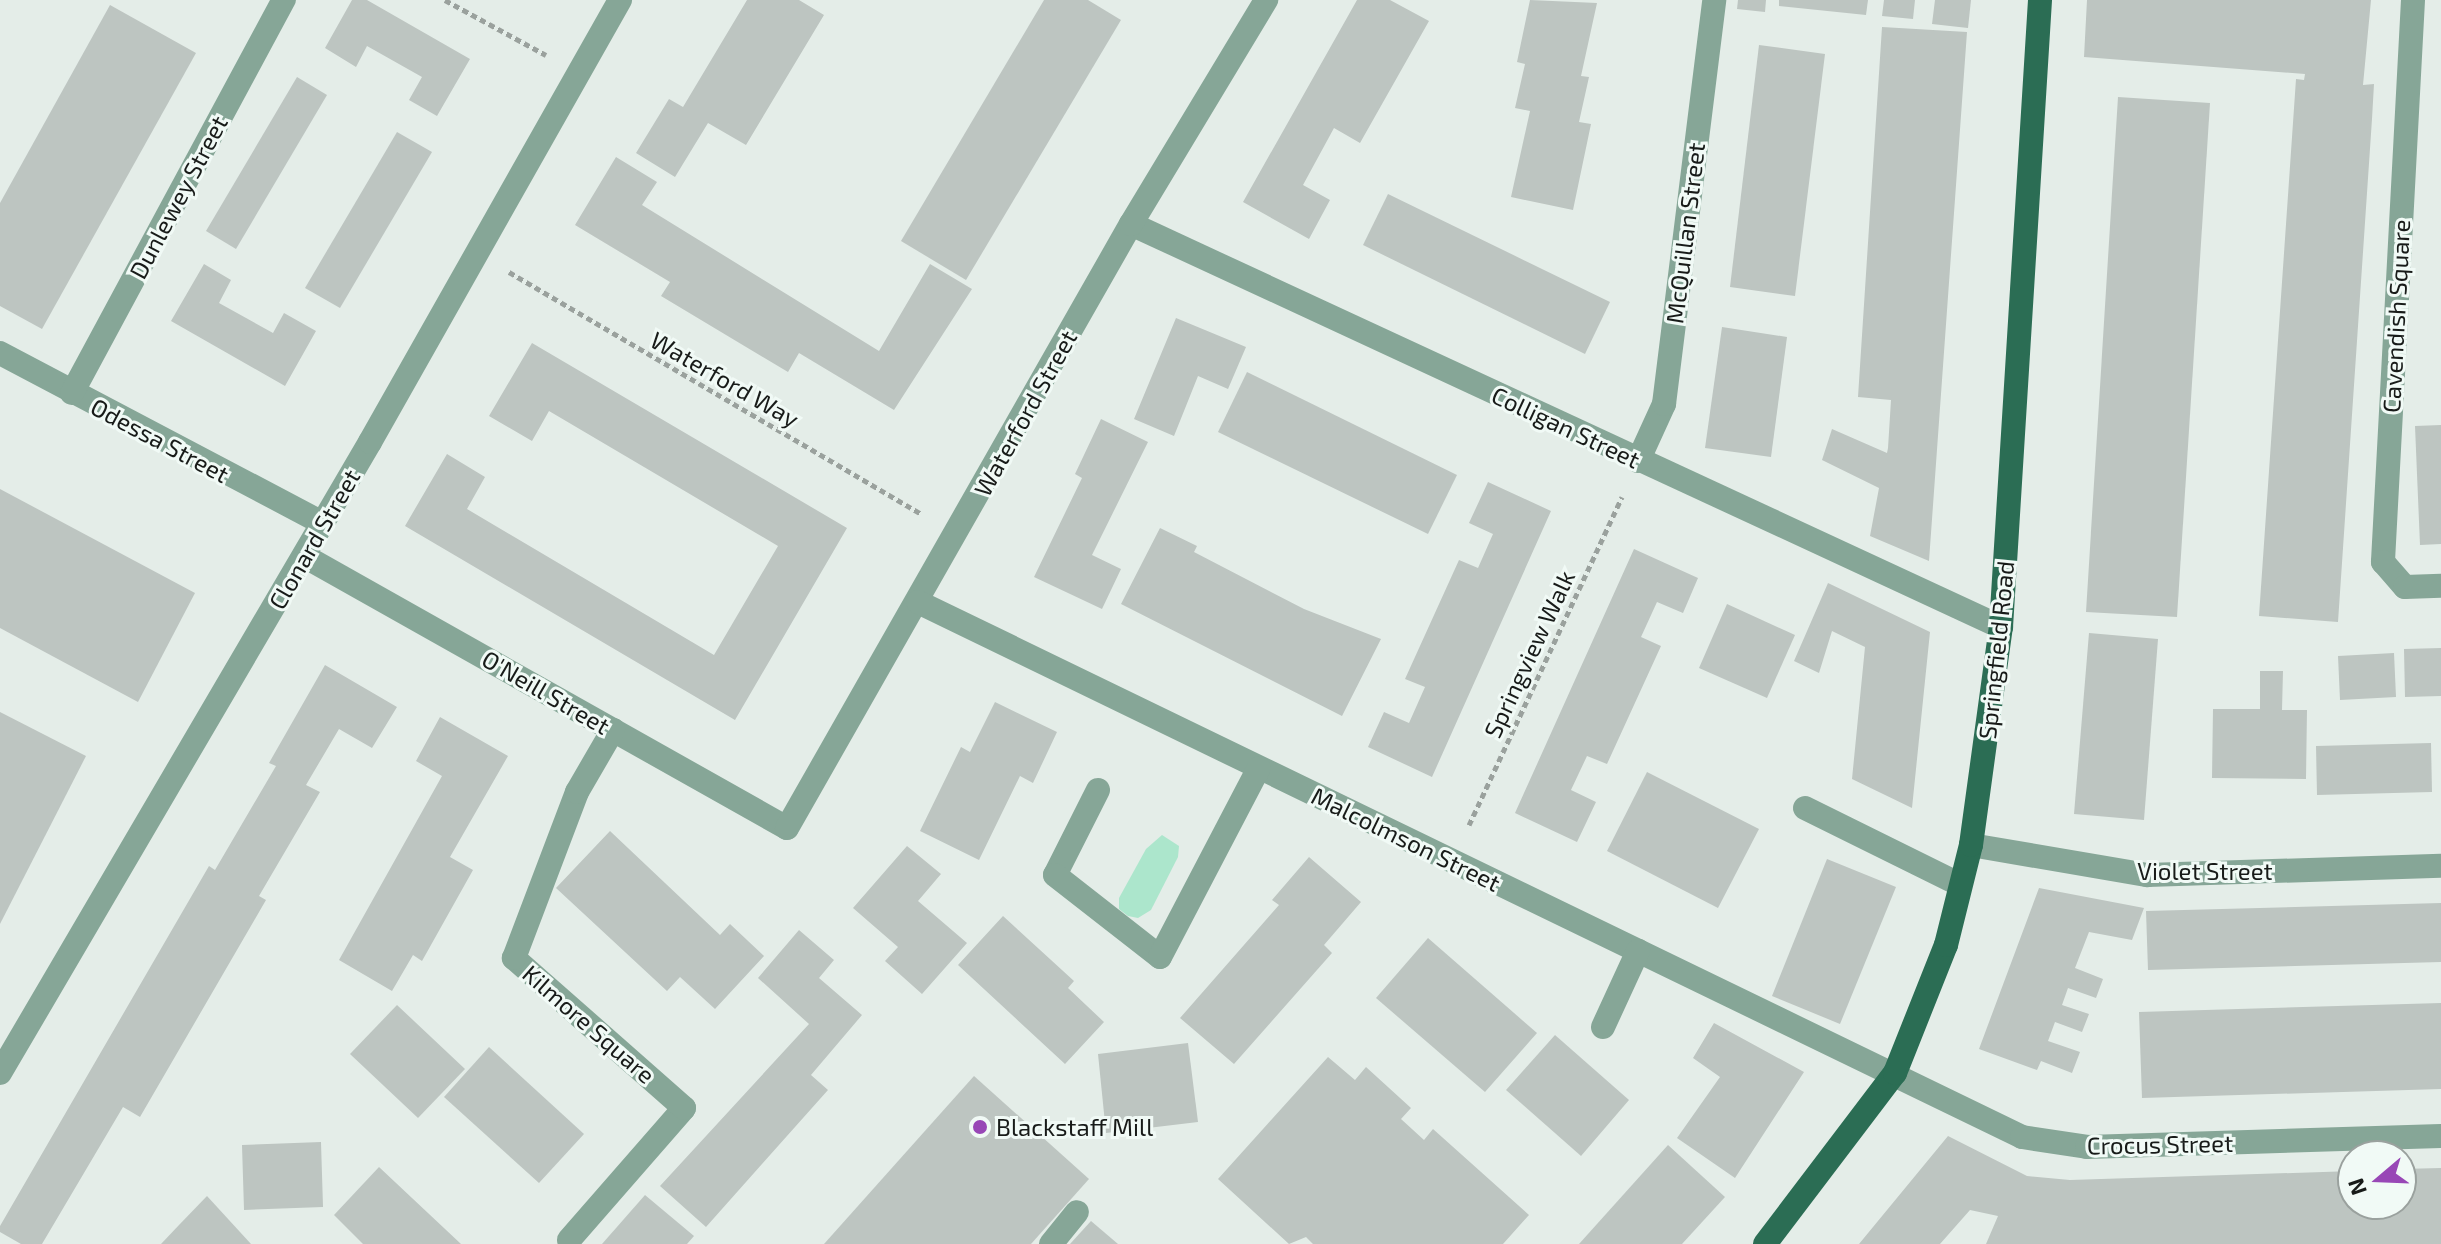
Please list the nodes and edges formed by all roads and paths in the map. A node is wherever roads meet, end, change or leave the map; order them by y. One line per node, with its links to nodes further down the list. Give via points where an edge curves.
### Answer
1 (284, 0): 12 (street, Dunlewey Street)
2 (445, 0): 8 (path)
3 (620, 0): 8 (street, Clonard Street)
4 (1266, 0): 9 (street, Waterford Street)
5 (1714, 0): 13 (street, McQuillan Street, via 1664,404)
6 (2040, 0): 19 (main road, Springfield Road)
7 (2413, 0): 17 (street, Cavendish Square, via 2383,562 2405,587)
8 (578, 73): 10 (street, Clonard Street)
9 (1131, 224): 13 (street, Colligan Street); 15 (street, Waterford Street)
10 (477, 253): 14 (street, Clonard Street); 15 (path, Waterford Way)
11 (0, 353): 12 (street, Odessa Street)
12 (72, 393): 14 (street, Odessa Street)
13 (1638, 461): 19 (street, Colligan Street); 26 (path, Springview Walk)
14 (322, 523): 16 (street, Clonard Street)
15 (956, 535): 18 (street, Waterford Street)
16 (304, 556): 20 (street, O'Neill Street); 31 (street, Clonard Street)
17 (2441, 586)
18 (918, 602): 21 (street, Malcolmson Street); 24 (street, Waterford Street)
19 (2001, 627): 25 (main road, Springfield Road)
20 (613, 730): 24 (street, O'Neill Street); 35 (street, Kilmore Square, via 577,792 514,958 684,1108)
21 (1259, 768): 22 (street, via 1160,957 1055,875); 26 (street, Malcolmson Street)
22 (1098, 790)
23 (1805, 808): 28 (street)
24 (787, 828)
25 (1971, 845): 27 (street, Violet Street, via 2147,875); 28 (main road, Springfield Road)
26 (1452, 862): 29 (street, Malcolmson Street)
27 (2441, 866)
28 (1959, 884): 32 (main road, Springfield Road, via 1946,945)
29 (1638, 951): 30 (street); 32 (street, Malcolmson Street)
30 (1603, 1027)
31 (0, 1073)
32 (1895, 1073): 33 (street, Crocus Street, via 2022,1137 2087,1147); 37 (main road, Springfield Road)
33 (2441, 1136)
34 (1077, 1212): 36 (street)
35 (569, 1240)
36 (1051, 1244)
37 (1765, 1244)

